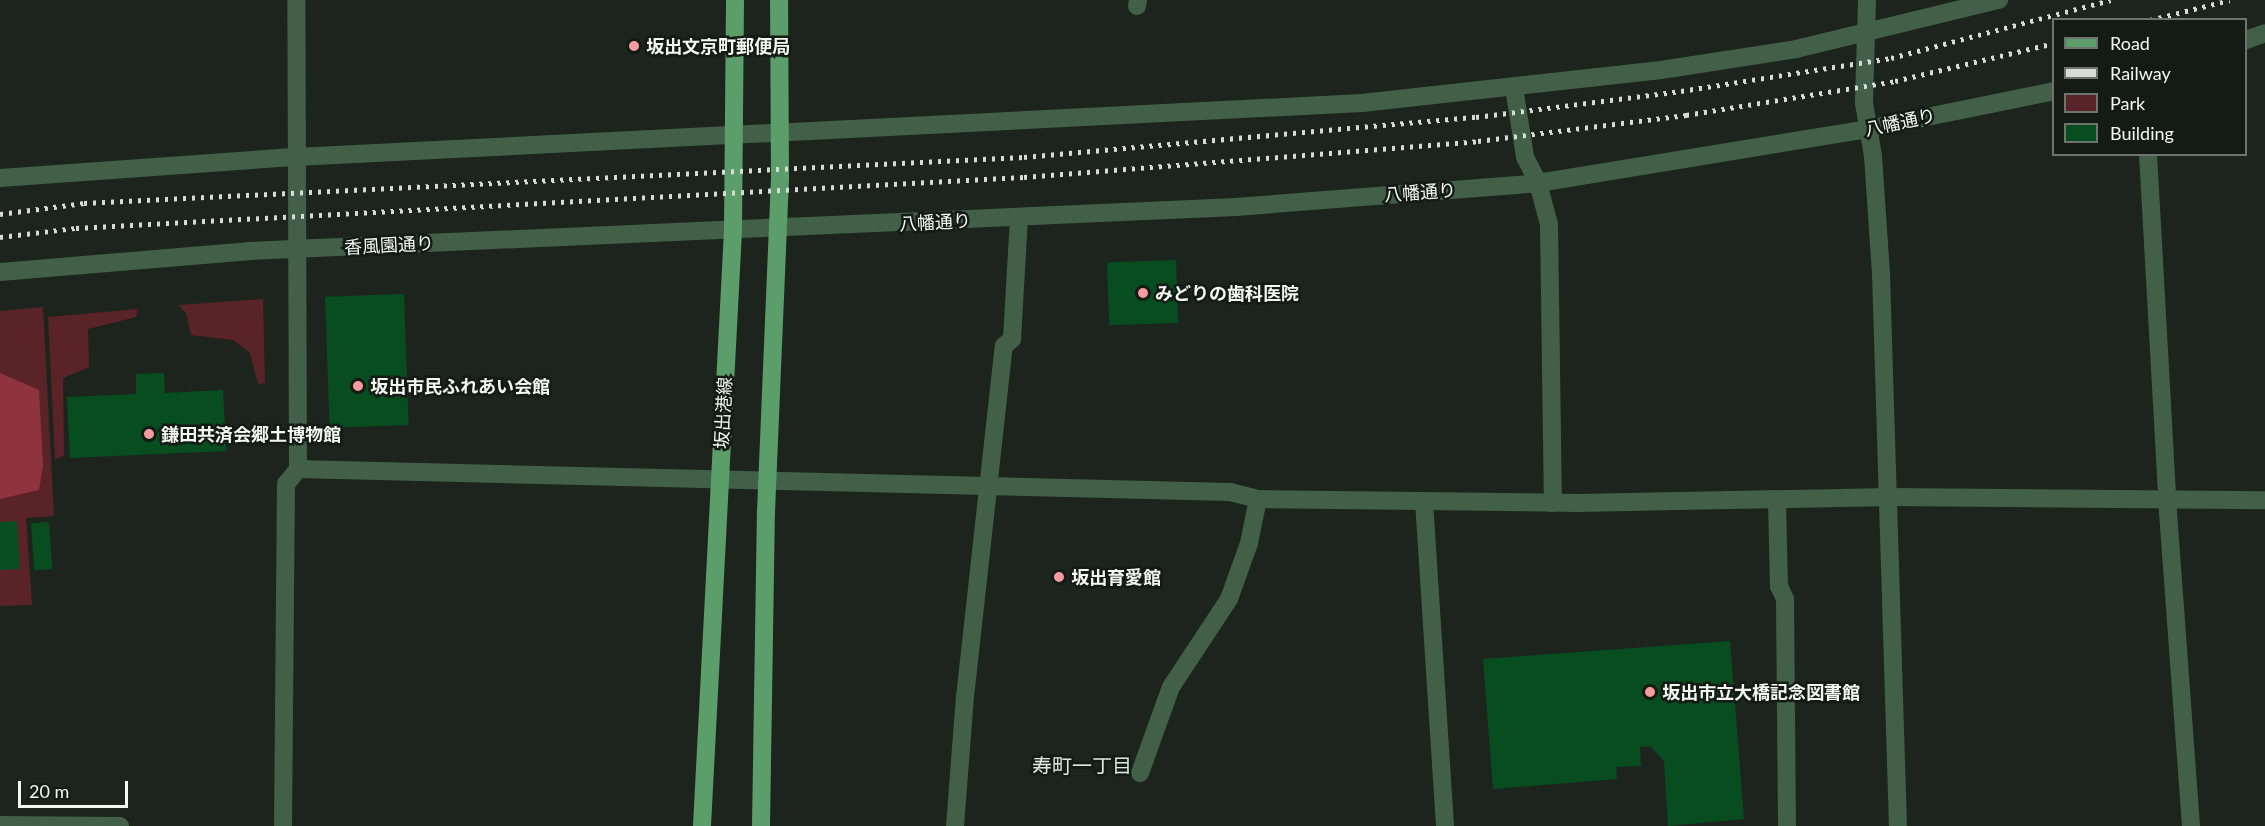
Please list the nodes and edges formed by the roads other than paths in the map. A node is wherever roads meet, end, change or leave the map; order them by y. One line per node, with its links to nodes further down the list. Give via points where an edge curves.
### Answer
1 (296, 0): 15 (street)
2 (735, 0): 13 (main road, 坂出港線)
3 (779, 0): 12 (main road)
4 (1867, 0): 7 (street)
5 (1999, 0): 7 (street)
6 (2265, 33): 8 (street)
7 (1866, 34): 9 (street, via 1661,70); 11 (street, via 1864,103)
8 (2247, 40)
9 (1514, 88): 12 (street, via 1315,106); 17 (street, via 1525,157)
10 (2052, 91): 11 (street, 八幡通り)
11 (1868, 129): 17 (street, 八幡通り); 27 (street, via 1881,274)
12 (780, 134): 13 (street); 19 (main road)
13 (734, 137): 15 (street); 20 (main road, 坂出港線)
14 (2148, 156): 29 (street)
15 (296, 157): 16 (street); 21 (street)
16 (0, 178)
17 (1538, 183): 18 (street, 八幡通り, via 1236,207); 33 (street, via 1549,224)
18 (1019, 218): 19 (street, 八幡通り); 26 (street, via 1012,339 1004,346)
19 (779, 229): 20 (street, 香風園通り); 25 (main road)
20 (733, 230): 21 (street, 香風園通り); 24 (main road, 坂出港線)
21 (296, 249): 22 (street, 香風園通り); 23 (street)
22 (0, 272)
23 (298, 469): 24 (street); 37 (street, via 286,484)
24 (720, 478): 25 (street); 38 (main road, 坂出港線)
25 (767, 483): 26 (street); 39 (main road)
26 (992, 488): 28 (street, via 1230,492); 40 (street, via 965,697)
27 (1890, 497): 29 (street); 30 (street); 43 (street)
28 (1258, 499): 32 (street); 34 (street, via 1249,543 1229,599 1171,687)
29 (2167, 499): 31 (street); 44 (street)
30 (1777, 500): 33 (street); 42 (street, via 1779,586 1785,598)
31 (2265, 500)
32 (1424, 501): 33 (street); 41 (street)
33 (1553, 503)
34 (1140, 773)
35 (0, 825): 36 (street)
36 (120, 826)
37 (283, 826)
38 (702, 826)
39 (761, 826)
40 (955, 826)
41 (1445, 826)
42 (1787, 826)
43 (1898, 826)
44 (2191, 826)

